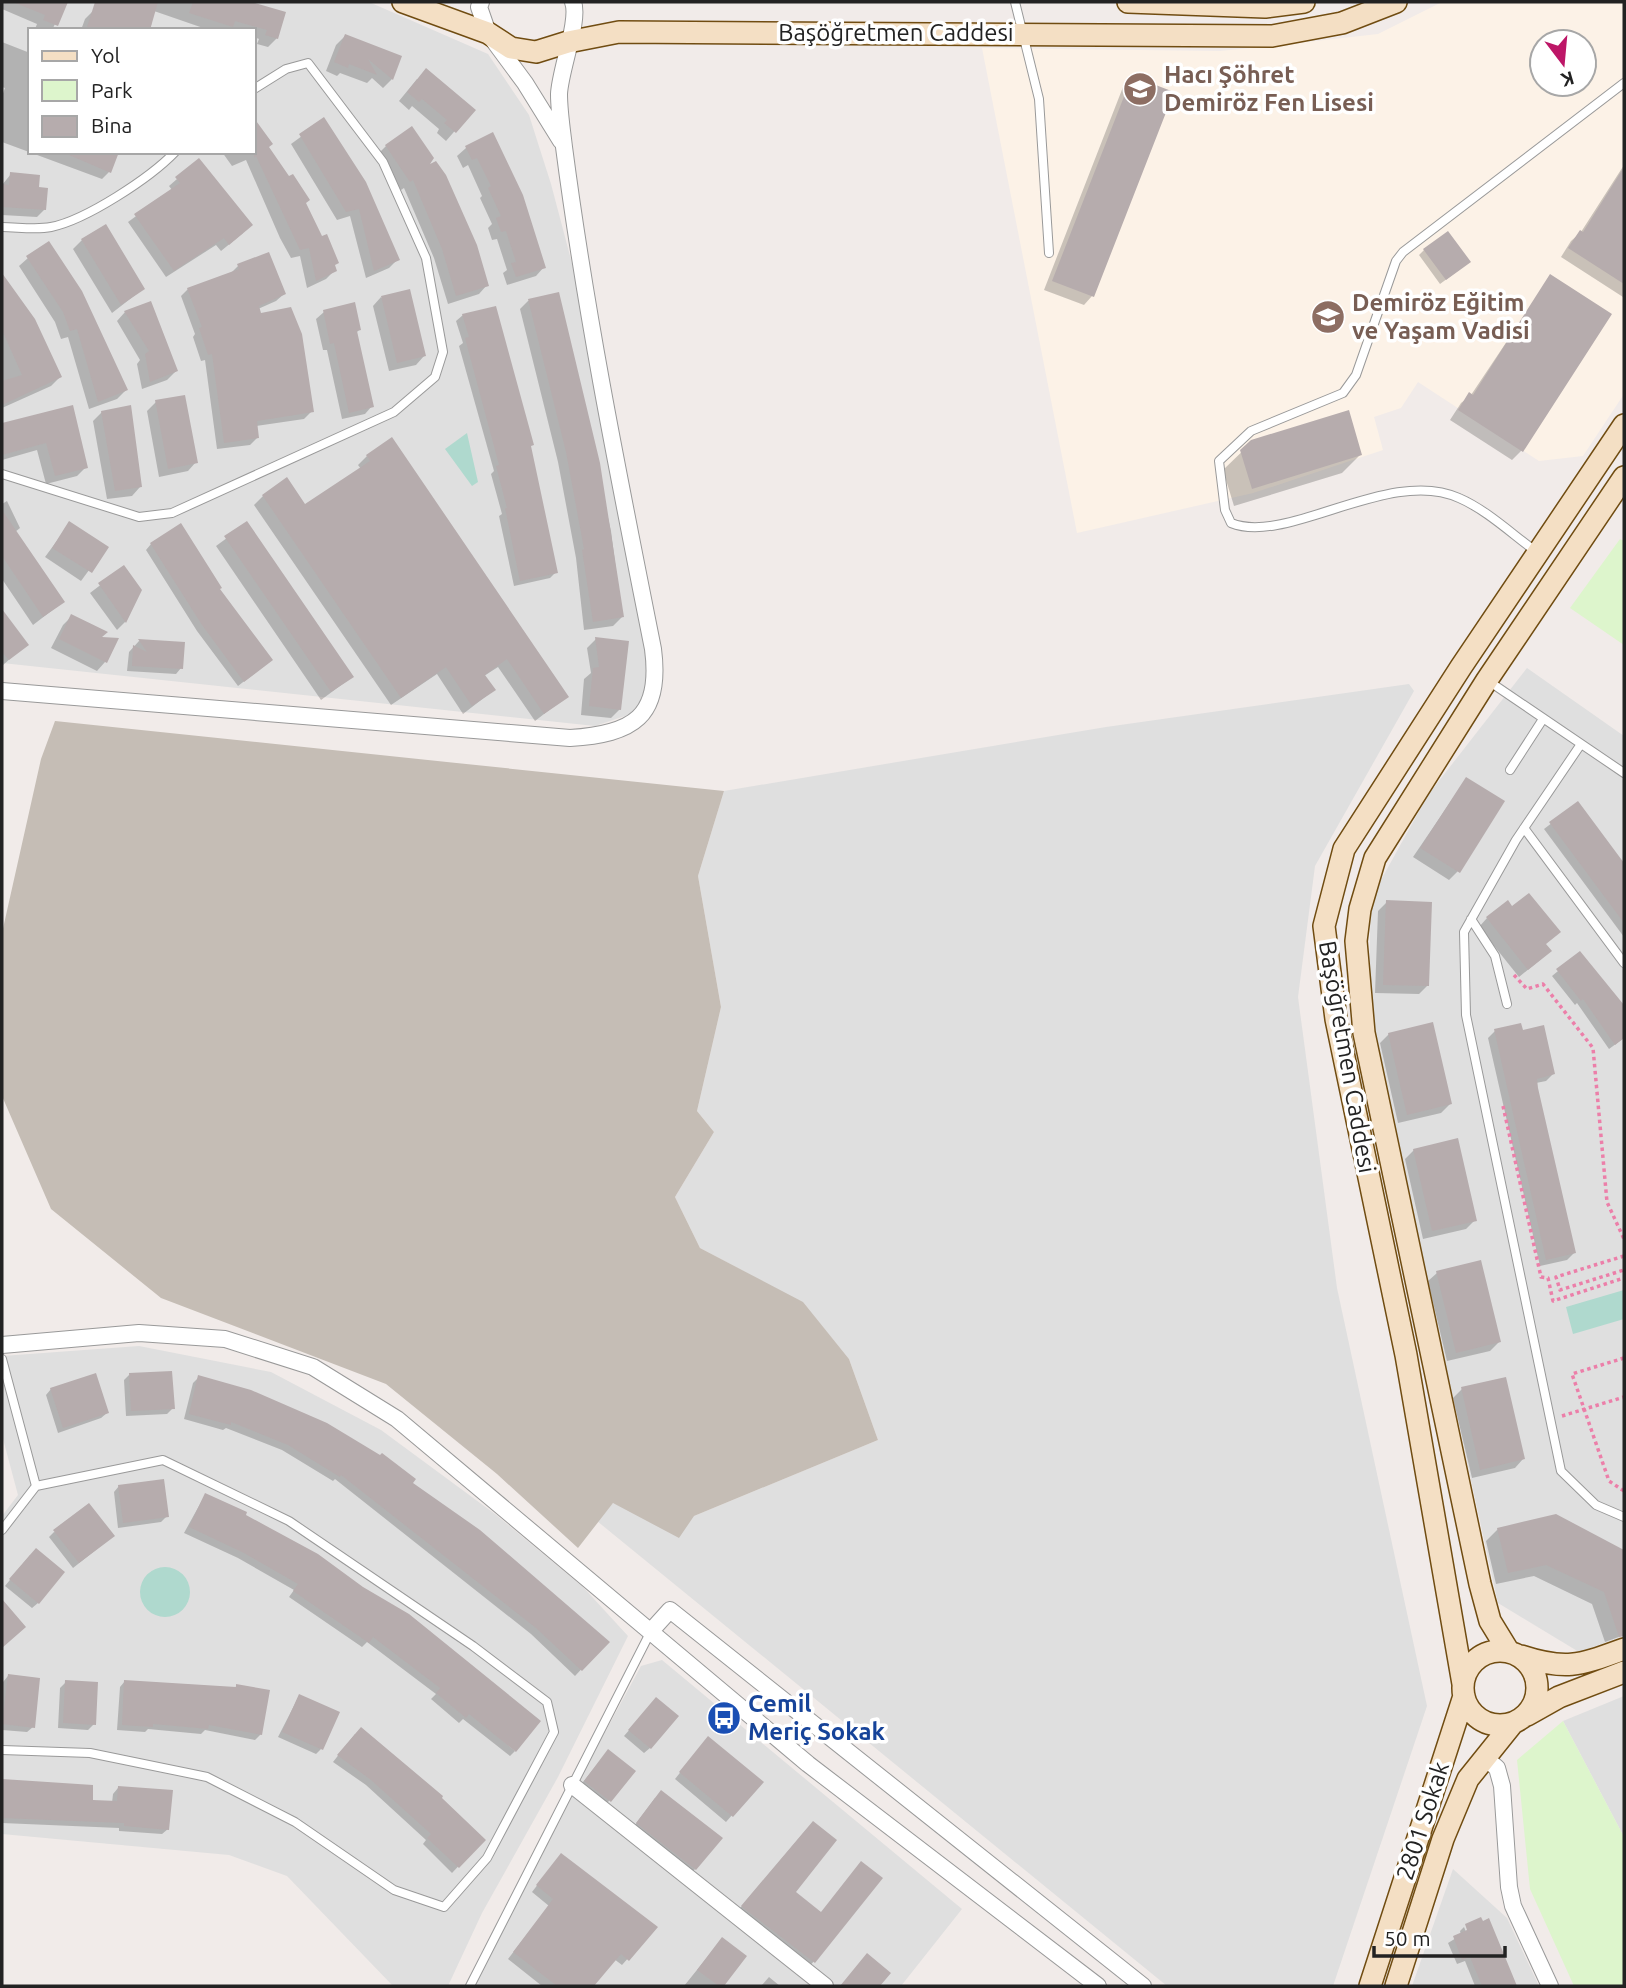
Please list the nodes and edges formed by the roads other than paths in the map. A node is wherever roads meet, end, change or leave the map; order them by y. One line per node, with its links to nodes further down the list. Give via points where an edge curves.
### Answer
1 (403, 2): 8 (street, Başöğretmen Caddesi)
2 (481, 2): 8 (street)
3 (573, 2): 10 (street, via 577,12)
4 (1015, 2): 9 (lane)
5 (1128, 2): 6 (street, via 1265,6)
6 (1304, 2)
7 (1396, 2): 9 (street, Başöğretmen Caddesi, via 1342,23 1272,36)
8 (488, 33): 10 (street, Başöğretmen Caddesi, via 511,48 536,52); 13 (street)
9 (1024, 33): 10 (street, Başöğretmen Caddesi, via 619,32); 16 (lane, via 1039,99)
10 (568, 41): 13 (street, via 559,94)
11 (1624, 83): 20 (lane, via 1403,252 1356,375 1343,393 1251,431 1219,461 1225,510 1231,523 1244,528 1264,527 1376,496 1422,491 1460,498)
12 (256, 88): 18 (lane, via 286,69 308,63 383,162 426,258 443,352 435,377 394,412 172,513 139,517)
13 (564, 146): 22 (street, via 610,434 657,679 640,716 623,730 570,738)
14 (173, 154): 15 (lane, via 158,170 106,203 51,227)
15 (2, 227)
16 (1049, 253)
17 (1624, 425): 20 (street, Başöğretmen Caddesi)
18 (2, 474)
19 (1624, 477): 21 (street, Başöğretmen Caddesi)
20 (1538, 553): 40 (street, Başöğretmen Caddesi, via 1344,849 1324,926 1336,1019 1406,1354)
21 (1488, 680): 23 (lane); 38 (street, Başöğretmen Caddesi, via 1375,858 1356,941 1364,1033 1480,1584 1490,1620)
22 (2, 691)
23 (1543, 719): 24 (lane); 25 (lane)
24 (1581, 744): 26 (lane); 27 (lane)
25 (1510, 770)
26 (1624, 773)
27 (1524, 828): 28 (lane); 29 (lane)
28 (1471, 919): 30 (lane, via 1495,956); 34 (lane, via 1464,932 1466,1015 1561,1471 1596,1505)
29 (1624, 963)
30 (1507, 1004)
31 (2, 1345): 36 (street, via 139,1333 225,1339 313,1367 397,1419)
32 (2, 1359): 33 (lane)
33 (36, 1486): 35 (lane); 42 (lane, via 163,1460 289,1521 473,1646 547,1702 554,1732 487,1858 444,1906 394,1890 295,1822 207,1777 90,1753)
34 (1624, 1517)
35 (2, 1530)
36 (651, 1631): 44 (lane); 47 (street, via 808,1764); 48 (street, via 670,1610)
37 (1623, 1652): 38 (street, via 1553,1667)
38 (1515, 1654): 40 (street, via 1496,1651 1474,1661); 41 (street, Başöğretmen Caddesi, via 1530,1664 1538,1686 1537,1697)
39 (1624, 1672): 41 (street, 2801 Sokak, via 1559,1697)
40 (1463, 1690): 41 (street, via 1477,1719 1501,1726); 49 (street, 2801 Sokak)
41 (1519, 1719): 43 (street, 2801 Sokak)
42 (2, 1750)
43 (1485, 1758): 50 (street, 2801 Sokak, via 1468,1779 1443,1839); 51 (street, via 1497,1768 1502,1786 1513,1906)
44 (572, 1786): 45 (lane); 46 (street)
45 (470, 1986)
46 (825, 1986)
47 (1098, 1986)
48 (1143, 1986)
49 (1370, 1986)
50 (1395, 1986)
51 (1550, 1986)

